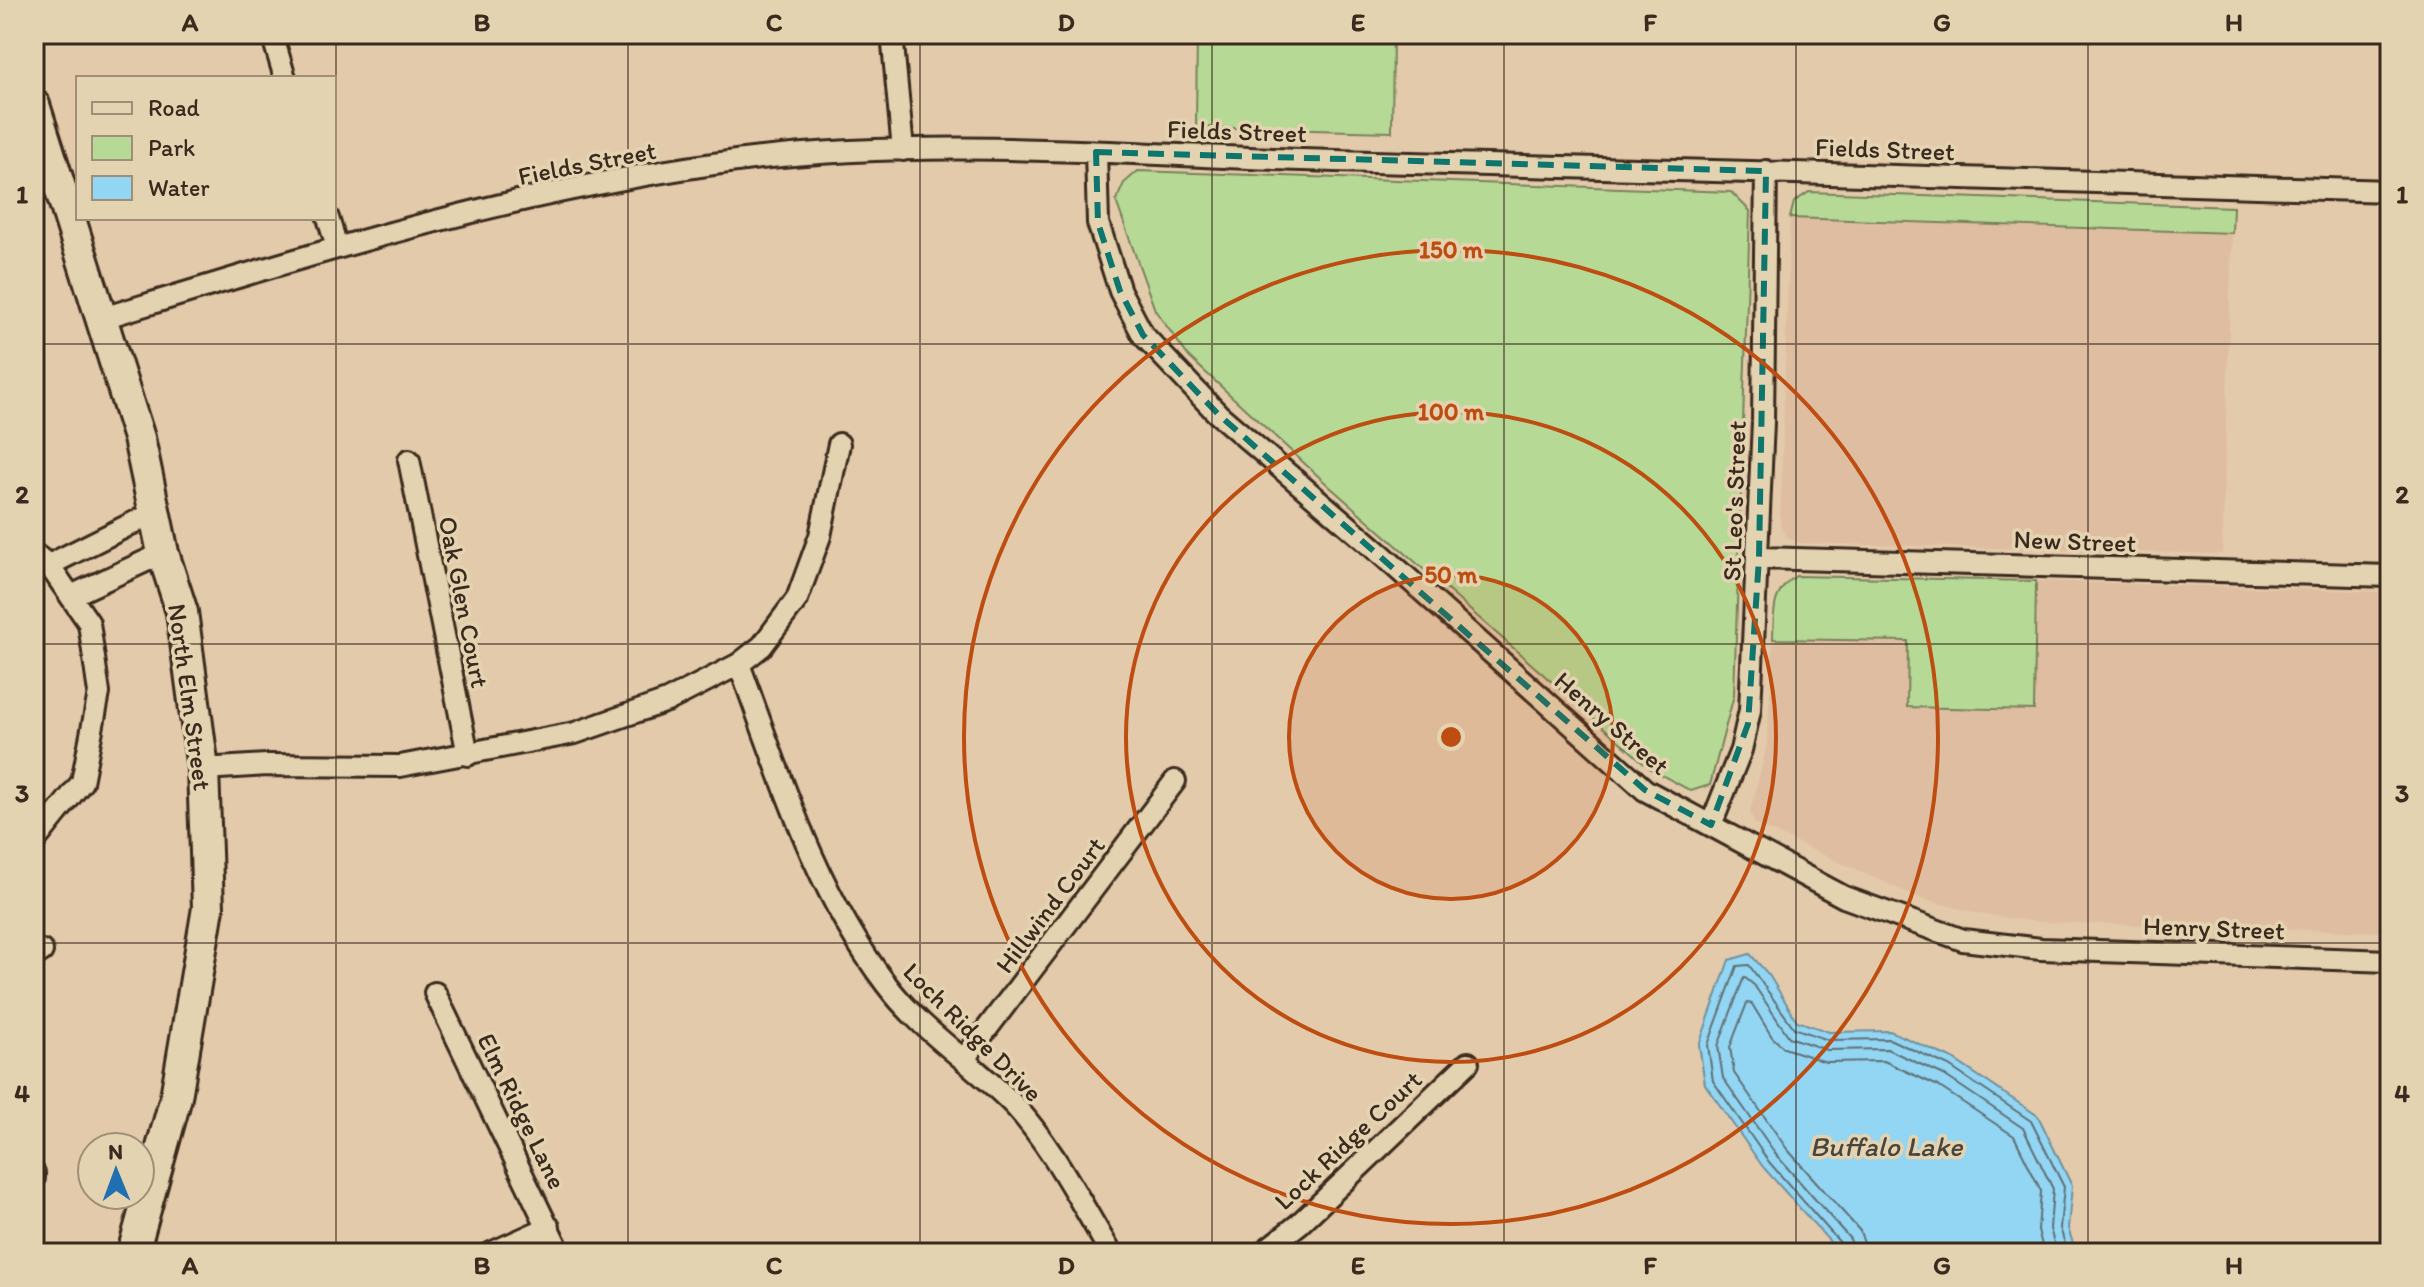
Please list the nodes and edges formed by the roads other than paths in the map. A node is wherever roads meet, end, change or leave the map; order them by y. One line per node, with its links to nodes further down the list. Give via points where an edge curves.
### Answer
1 (272, 34): 3 (street)
2 (892, 34): 5 (street)
3 (284, 76)
4 (34, 105): 11 (main road, North Elm Street)
5 (903, 150): 6 (street, Fields Street); 10 (street, Fields Street, via 730,163 558,192)
6 (1096, 152): 7 (street, Fields Street); 24 (street, Henry Street, via 1098,223 1120,291 1143,335 1218,414 1645,790)
7 (1766, 171): 8 (street, Fields Street); 16 (street, St Leo's Street)
8 (2390, 191)
9 (329, 220): 10 (street)
10 (337, 247): 11 (street, Fields Street)
11 (103, 318): 14 (main road, North Elm Street)
12 (839, 444): 20 (street, via 820,536 797,599 762,646)
13 (409, 460): 21 (street, Oak Glen Court)
14 (155, 512): 15 (main road, North Elm Street); 17 (street)
15 (163, 553): 19 (street); 22 (main road, North Elm Street, via 182,612)
16 (1759, 558): 18 (street, New Street); 24 (street, St Leo's Street, via 1748,724)
17 (42, 560): 19 (street)
18 (2390, 576)
19 (73, 595): 25 (street, via 89,623 99,693 82,782)
20 (739, 664): 21 (street, via 667,701 575,733); 28 (street, Loch Ridge Drive, via 807,841 847,927 886,985 930,1034)
21 (468, 755): 22 (street, via 400,766)
22 (203, 769): 31 (main road, North Elm Street, via 208,908 176,1097)
23 (1175, 781): 28 (street, Hillwind Court)
24 (1711, 825): 26 (street, Henry Street, via 1844,897 1963,940 2041,949)
25 (34, 842)
26 (2390, 961)
27 (435, 993): 30 (street, Elm Ridge Lane)
28 (964, 1059): 34 (street, Loch Ridge Drive, via 1016,1107)
29 (1468, 1063): 35 (street, Lock Ridge Court)
30 (549, 1227): 32 (street); 33 (street, Elm Ridge Lane)
31 (133, 1253)
32 (491, 1253)
33 (560, 1253)
34 (1111, 1253)
35 (1262, 1253)

